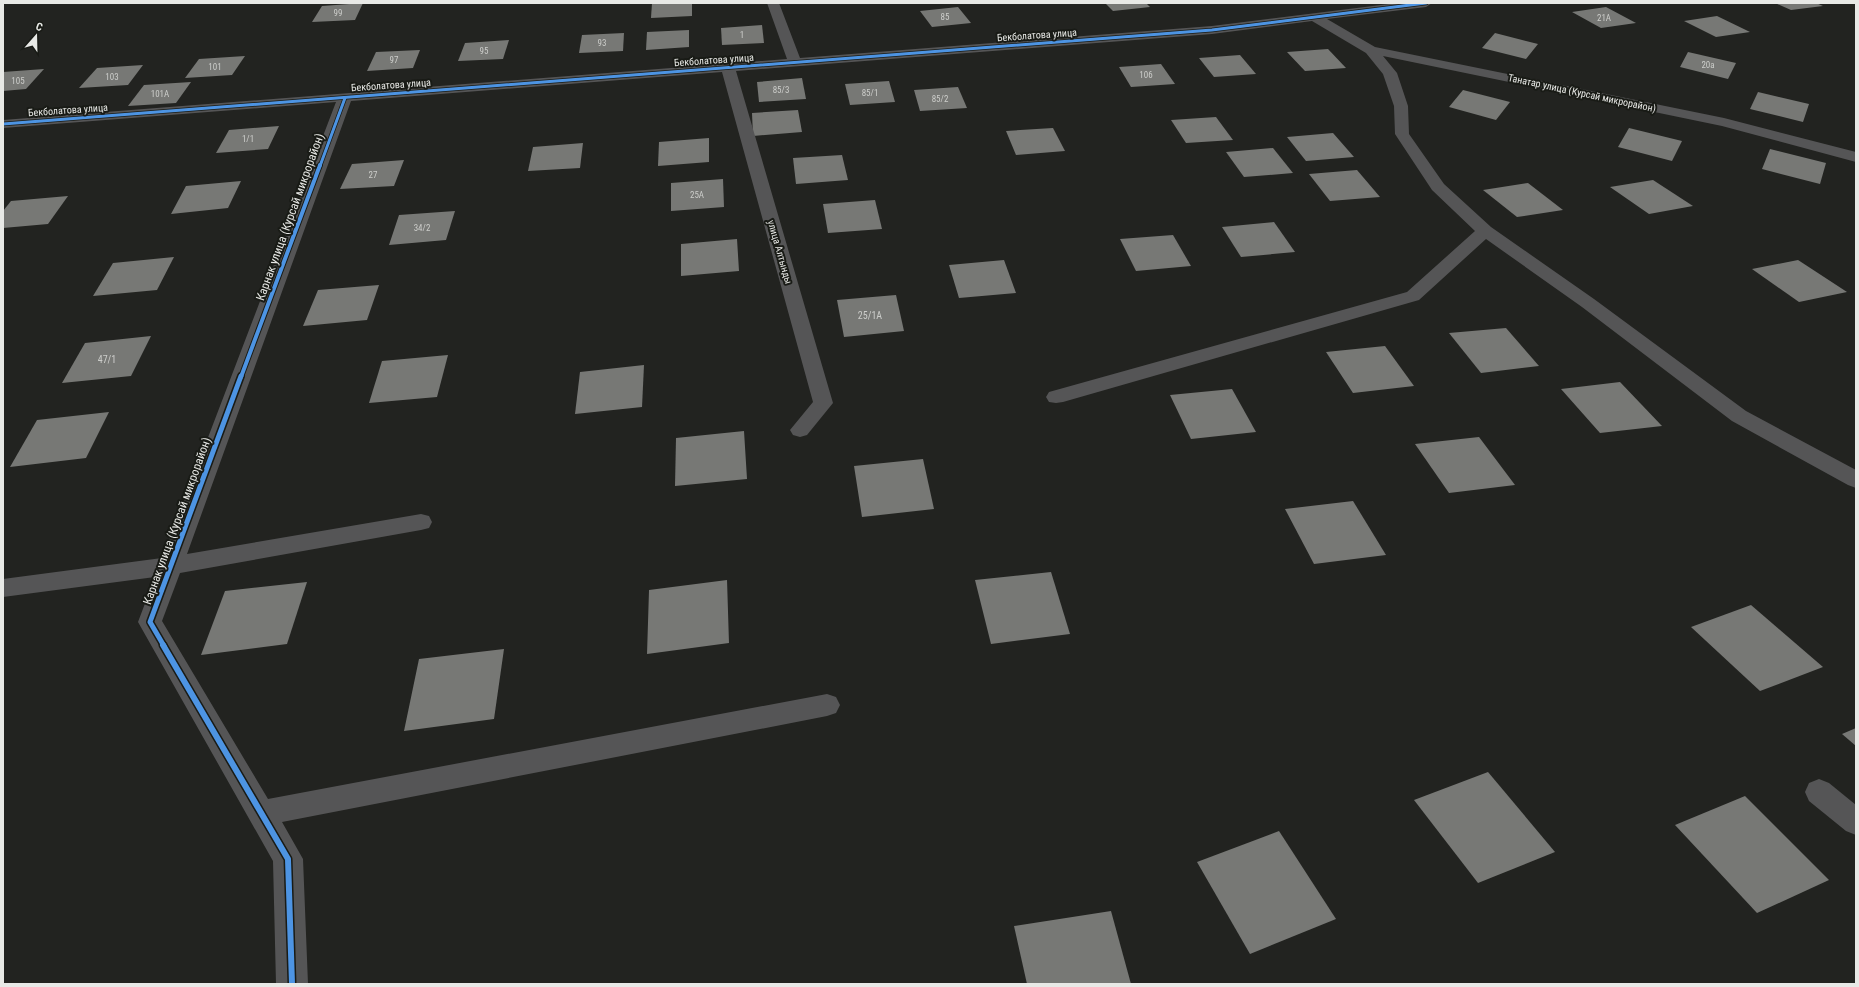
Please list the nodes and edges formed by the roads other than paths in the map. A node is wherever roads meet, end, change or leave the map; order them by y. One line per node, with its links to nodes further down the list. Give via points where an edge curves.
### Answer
1 (773, 3): 7 (street)
2 (1348, 3): 4 (street)
3 (1426, 3): 4 (street, Бекболатова улица)
4 (1361, 11): 5 (street, Бекболатова улица)
5 (1314, 17): 6 (street, Танатар улица (Курсай микрорайон)); 7 (street, Бекболатова улица, via 1212,30)
6 (1371, 50): 11 (street, Танатар улица (Курсай микрорайон), via 1724,122); 12 (street, via 1390,73 1402,106 1402,134 1438,187)
7 (794, 62): 8 (street, Бекболатова улица)
8 (728, 68): 9 (street, Бекболатова улица); 14 (street, улица Алтынды, via 822,403)
9 (345, 98): 10 (street, Бекболатова улица); 17 (street, Карнак улица (Курсай микрорайон))
10 (3, 124)
11 (1856, 157)
12 (1485, 231): 13 (street, via 1413,296); 15 (street, via 1588,303 1739,416)
13 (1056, 397)
14 (800, 430)
15 (1856, 480)
16 (421, 522): 17 (street, Карнак улица (Курсай микрорайон))
17 (170, 566): 18 (street, Карнак улица (Курсай микрорайон)); 21 (street, Карнак улица (Курсай микрорайон), via 150,622)
18 (3, 588)
19 (827, 705): 21 (street)
20 (1819, 792): 22 (street)
21 (260, 813): 23 (street, Карнак улица (Курсай микрорайон), via 288,859)
22 (1856, 822)
23 (292, 984)

